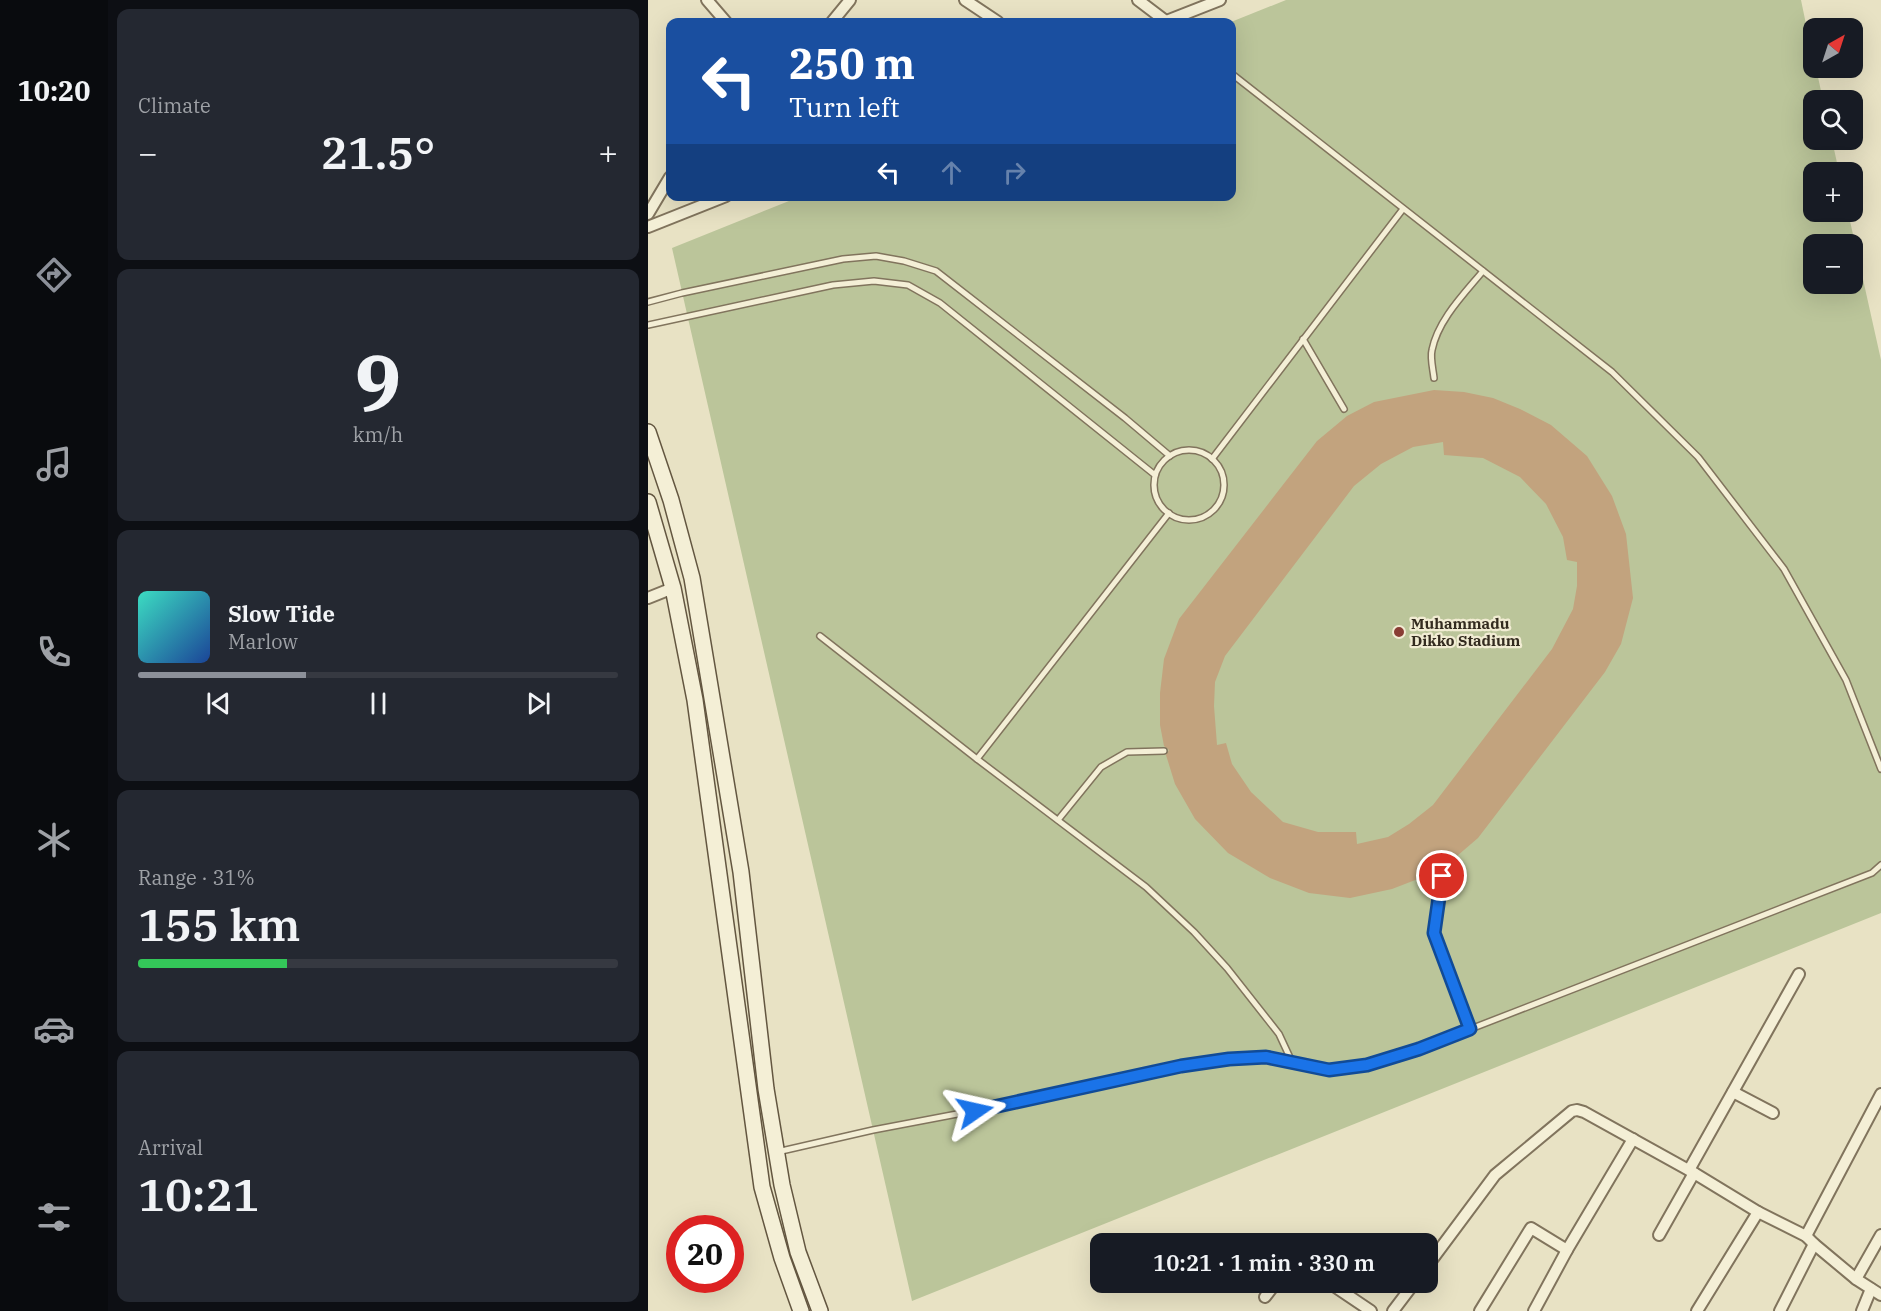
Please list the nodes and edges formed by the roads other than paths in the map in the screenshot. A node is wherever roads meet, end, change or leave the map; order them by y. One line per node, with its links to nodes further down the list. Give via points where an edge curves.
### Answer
1 (707, 0): 6 (street)
2 (850, 0): 7 (street)
3 (965, 0): 8 (street)
4 (1138, 0): 9 (street)
5 (1220, 0): 10 (street)
6 (723, 18)
7 (835, 18)
8 (992, 18)
9 (1161, 18)
10 (1176, 18)
11 (1236, 77): 14 (lane)
12 (666, 184): 15 (street)
13 (713, 201): 16 (street)
14 (1403, 208): 17 (lane); 20 (lane)
15 (648, 214)
16 (648, 227)
17 (1483, 271): 21 (lane, via 1439,330 1431,351); 34 (lane, via 1612,372 1698,457 1784,569 1846,680)
18 (648, 302): 24 (lane, via 843,259 876,256 904,261 936,271)
19 (648, 326): 26 (lane, via 833,285 874,281 908,285 940,303)
20 (1303, 339): 22 (lane); 25 (lane)
21 (1434, 378)
22 (1344, 409)
23 (648, 432): 45 (main road, via 692,578 741,872)
24 (1170, 456): 25 (lane, via 1186,450); 26 (lane)
25 (1212, 459): 28 (lane, via 1223,482 1215,507 1193,519)
26 (1155, 475): 28 (lane, via 1155,492 1162,508)
27 (648, 502): 29 (main road)
28 (1169, 513): 33 (lane)
29 (673, 588): 30 (street); 59 (main road, via 695,700 762,1187)
30 (648, 598)
31 (820, 636): 33 (lane)
32 (1164, 751): 35 (lane, via 1127,752 1101,767)
33 (977, 759): 35 (lane)
34 (1881, 769)
35 (1058, 820): 40 (lane, via 1146,886 1194,932 1279,1034)
36 (1881, 865): 39 (lane, via 1872,873)
37 (1442, 876): 39 (lane, via 1434,933)
38 (1799, 974): 41 (street)
39 (1470, 1029): 40 (lane, via 1367,1065 1329,1070)
40 (1292, 1062): 45 (lane, via 1266,1057 1181,1066)
41 (1733, 1092): 43 (street); 46 (street)
42 (1881, 1094): 50 (street)
43 (1773, 1113)
44 (1633, 1139): 46 (street); 51 (street); 52 (street, via 1584,1112 1572,1111 1495,1175)
45 (776, 1152): 60 (main road, via 798,1252)
46 (1692, 1171): 47 (street); 48 (street)
47 (1758, 1212): 50 (street); 65 (street)
48 (1659, 1235)
49 (1881, 1235): 53 (street)
50 (1810, 1240): 53 (street); 66 (street)
51 (1567, 1250): 63 (street, via 1531,1228); 64 (street)
52 (1438, 1251)
53 (1856, 1279): 54 (street)
54 (1876, 1292): 67 (street)
55 (1267, 1293): 58 (street)
56 (1344, 1293): 61 (street)
57 (1407, 1293): 62 (street)
58 (1264, 1297)
59 (801, 1311)
60 (820, 1311)
61 (1371, 1311)
62 (1393, 1311)
63 (1480, 1311)
64 (1534, 1311)
65 (1697, 1311)
66 (1780, 1311)
67 (1862, 1311)

